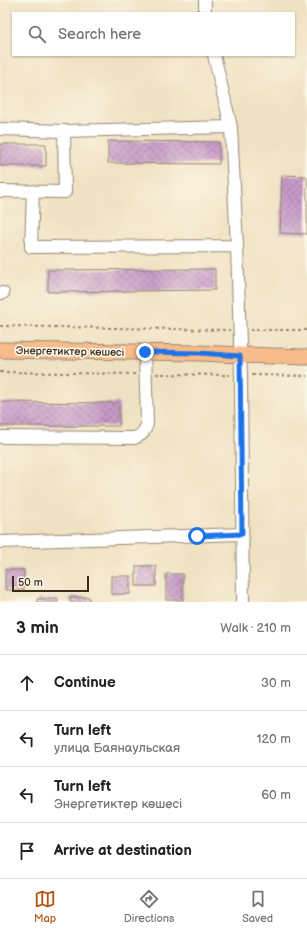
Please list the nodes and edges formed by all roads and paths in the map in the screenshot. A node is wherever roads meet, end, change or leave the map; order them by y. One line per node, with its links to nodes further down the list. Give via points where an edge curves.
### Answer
1 (205, 0): 2 (street)
2 (206, 12)
3 (214, 56): 4 (street)
4 (231, 127): 6 (street); 9 (street)
5 (0, 130): 6 (street)
6 (64, 131): 8 (street, via 65,192)
7 (0, 191): 8 (street)
8 (33, 191): 9 (street, via 31,246)
9 (237, 246): 11 (street)
10 (0, 326): 11 (path)
11 (239, 330): 12 (path); 15 (street)
12 (307, 330)
13 (0, 350): 14 (main road, Энергетиктер көшесі)
14 (145, 352): 15 (main road, Энергетиктер көшесі); 17 (street, via 147,424 140,436)
15 (240, 356): 16 (main road, Энергетиктер көшесі); 18 (street)
16 (307, 357)
17 (0, 437)
18 (242, 534): 19 (street); 20 (street)
19 (0, 542)
20 (243, 602)

